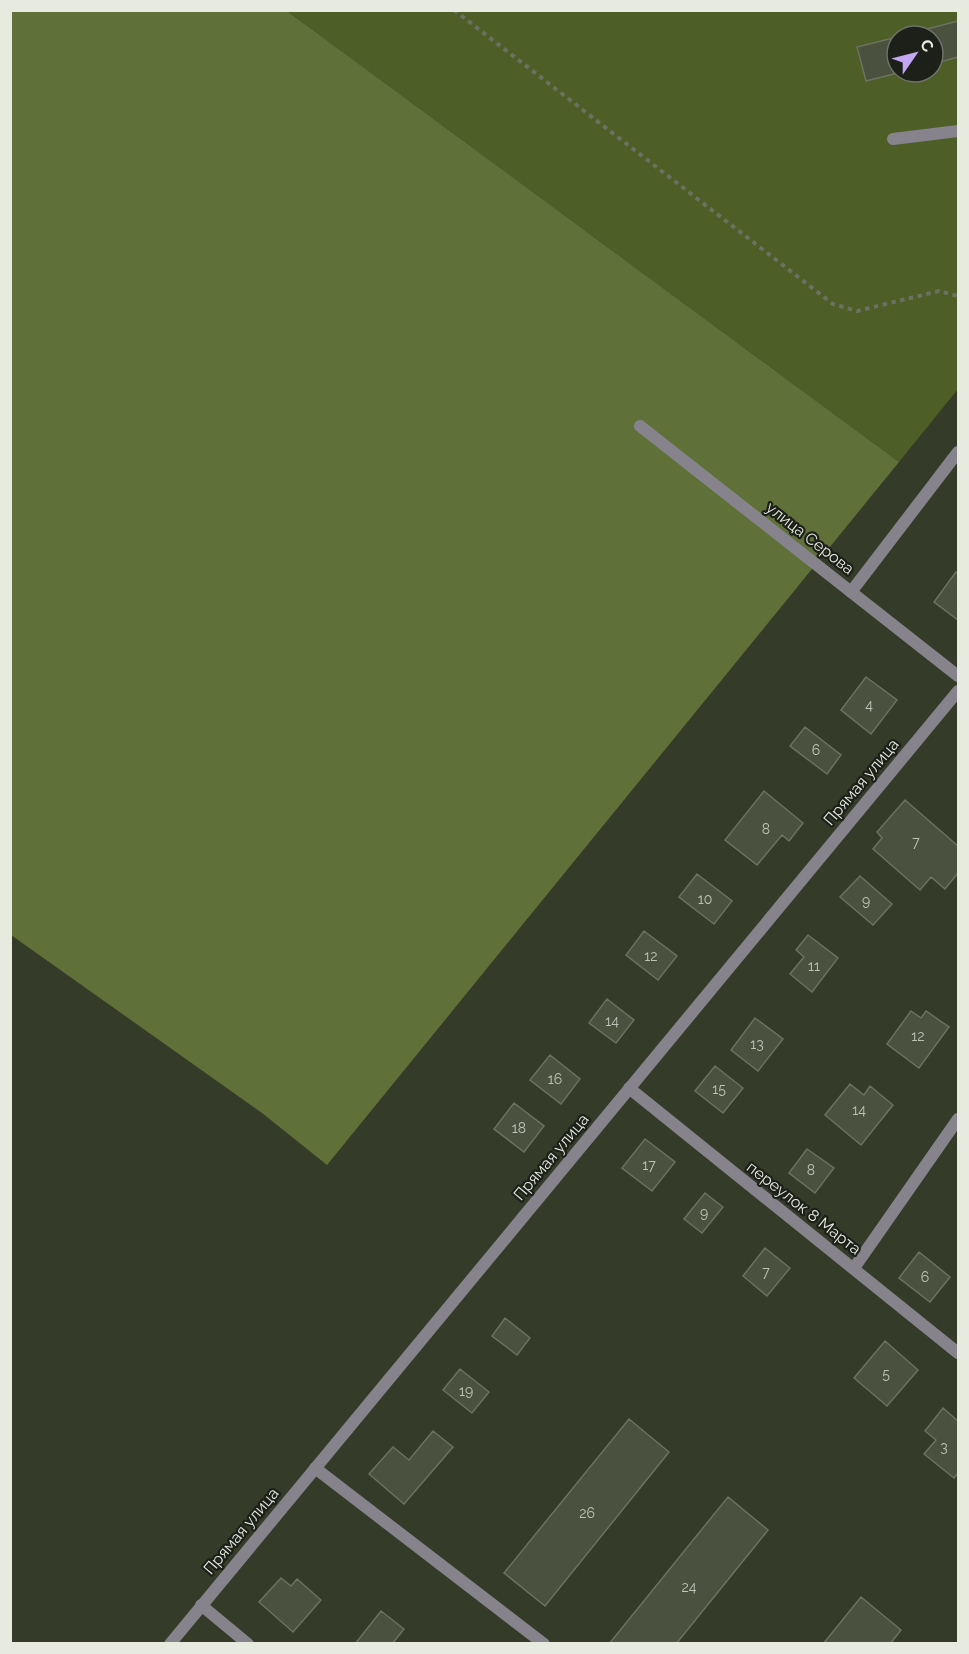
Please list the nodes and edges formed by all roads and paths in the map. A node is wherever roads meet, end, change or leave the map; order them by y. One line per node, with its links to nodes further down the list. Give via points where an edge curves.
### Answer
1 (454, 10): 4 (path, via 833,304 857,311 939,291)
2 (958, 132): 3 (street)
3 (893, 140)
4 (958, 296)
5 (640, 426): 7 (street, улица Серова)
6 (958, 452): 7 (street)
7 (851, 592): 8 (street, улица Серова)
8 (958, 676)
9 (958, 691): 10 (street, Прямая улица)
10 (629, 1088): 12 (street, переулок 8 Марта); 14 (street, Прямая улица)
11 (958, 1119): 12 (street)
12 (854, 1268): 13 (street, переулок 8 Марта)
13 (958, 1353)
14 (315, 1468): 15 (street, Прямая улица); 18 (street)
15 (201, 1605): 16 (street, Прямая улица); 17 (street)
16 (170, 1644)
17 (248, 1644)
18 (544, 1644)

